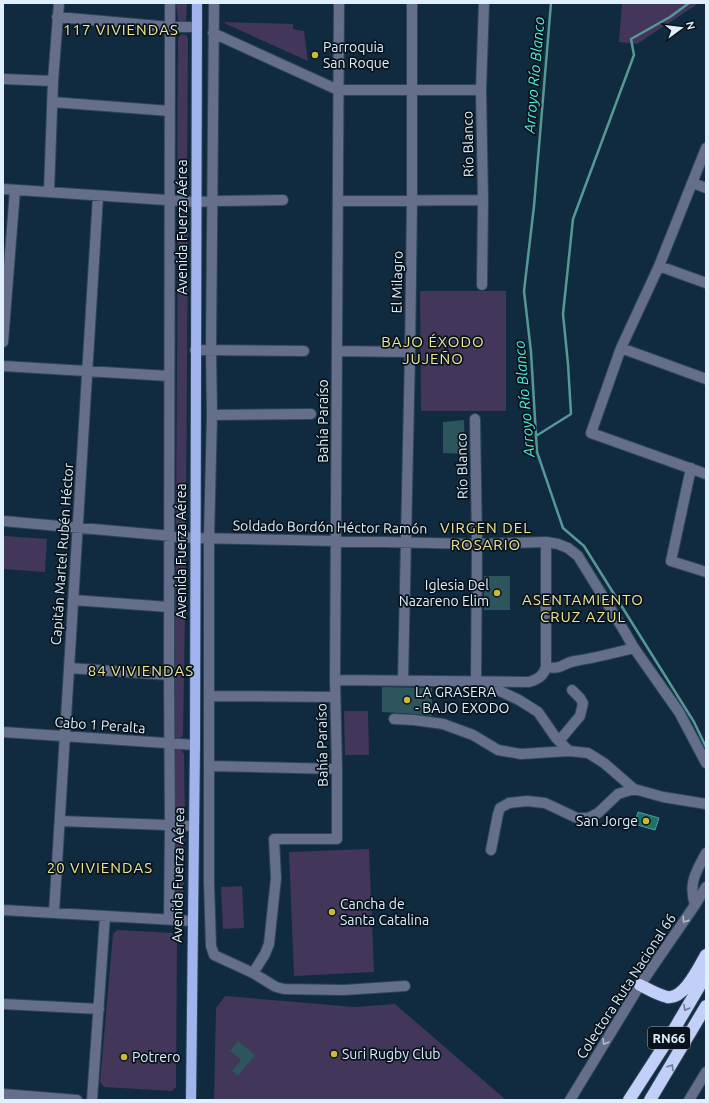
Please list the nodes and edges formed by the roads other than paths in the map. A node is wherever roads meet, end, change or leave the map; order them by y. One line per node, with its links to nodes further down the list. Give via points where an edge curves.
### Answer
1 (59, 3): 8 (street)
2 (170, 3): 9 (street)
3 (197, 3): 10 (main road, Avenida Fuerza Aérea)
4 (214, 3): 11 (street)
5 (339, 3): 14 (street, Bahía Paraíso)
6 (412, 3): 16 (street, El Milagro)
7 (484, 3): 15 (street, Río Blanco)
8 (57, 17): 9 (street); 13 (street)
9 (170, 27): 10 (street); 18 (street)
10 (197, 27): 32 (main road, Avenida Fuerza Aérea)
11 (213, 33): 14 (street); 29 (street)
12 (3, 79): 13 (street)
13 (53, 81): 17 (street)
14 (338, 90): 16 (street); 30 (street, Bahía Paraíso)
15 (481, 90): 16 (street); 27 (street, Río Blanco)
16 (412, 91): 31 (street, El Milagro)
17 (52, 102): 18 (street); 24 (street)
18 (170, 111): 28 (street)
19 (706, 148): 20 (street)
20 (693, 183): 21 (street); 33 (street)
21 (706, 188)
22 (3, 189): 23 (street)
23 (15, 190): 24 (street); 34 (street)
24 (49, 192): 25 (street)
25 (98, 196): 28 (street); 45 (street, Capitán Martel Rubén Héctor)
26 (283, 200): 29 (street)
27 (483, 200): 31 (street); 36 (street, Río Blanco)
28 (170, 201): 32 (street); 46 (street)
29 (213, 201): 32 (street); 40 (street)
30 (338, 201): 31 (street); 42 (street, Bahía Paraíso)
31 (412, 201): 43 (street, El Milagro)
32 (196, 202): 39 (main road, Avenida Fuerza Aérea)
33 (660, 266): 35 (street); 38 (street)
34 (5, 278): 37 (street)
35 (706, 283)
36 (482, 285)
37 (3, 342)
38 (621, 348): 47 (street); 51 (street, via 591,433)
39 (195, 350): 40 (street); 56 (main road, Avenida Fuerza Aérea)
40 (211, 350): 41 (street); 49 (street)
41 (304, 351)
42 (337, 351): 43 (street); 58 (street, Bahía Paraíso)
43 (410, 352): 60 (street, El Milagro)
44 (3, 366): 45 (street)
45 (88, 371): 46 (street); 54 (street, Capitán Martel Rubén Héctor)
46 (169, 376): 55 (street)
47 (706, 379)
48 (311, 414): 49 (street)
49 (212, 415): 57 (street)
50 (475, 419): 61 (street, Río Blanco)
51 (691, 468): 52 (street); 62 (street, via 671,561)
52 (706, 474)
53 (3, 521): 54 (street, Soldado Bordón Héctor Ramón)
54 (78, 528): 55 (street, Soldado Bordón Héctor Ramón); 63 (street, Capitán Martel Rubén Héctor)
55 (169, 536): 56 (street, Soldado Bordón Héctor Ramón); 64 (street)
56 (194, 538): 57 (street, Soldado Bordón Héctor Ramón); 80 (main road, Avenida Fuerza Aérea)
57 (209, 538): 58 (street, Soldado Bordón Héctor Ramón); 73 (street)
58 (336, 541): 60 (street, Soldado Bordón Héctor Ramón); 69 (street, Bahía Paraíso)
59 (546, 542): 61 (street, Soldado Bordón Héctor Ramón); 65 (street, Soldado Bordón Héctor Ramón, via 568,548 578,556); 66 (street)
60 (406, 543): 61 (street, Soldado Bordón Héctor Ramón); 70 (street, El Milagro)
61 (477, 544): 71 (street, Río Blanco)
62 (706, 572)
63 (73, 600): 64 (street); 67 (street, Capitán Martel Rubén Héctor)
64 (169, 607): 68 (street)
65 (634, 648): 66 (street, via 574,661 556,668); 82 (street, Soldado Bordón Héctor Ramón, via 679,712)
66 (546, 666): 71 (street, via 545,671 529,682)
67 (69, 668): 68 (street); 77 (street, Capitán Martel Rubén Héctor)
68 (169, 675): 79 (street)
69 (335, 680): 70 (street); 74 (street, Bahía Paraíso)
70 (403, 680): 71 (street)
71 (478, 682): 78 (street, via 506,693 538,712)
72 (572, 690): 78 (street, via 584,703 580,716)
73 (209, 696): 74 (street); 83 (street)
74 (335, 697): 84 (street, Bahía Paraíso)
75 (394, 719): 81 (street, via 443,724 473,735 498,750 521,754)
76 (3, 732): 77 (street, Cabo 1 Peralta)
77 (65, 736): 79 (street, Cabo 1 Peralta); 87 (street, Capitán Martel Rubén Héctor)
78 (559, 741): 81 (street)
79 (169, 743): 80 (street, Cabo 1 Peralta); 88 (street)
80 (194, 746): 89 (main road, Avenida Fuerza Aérea)
81 (569, 751): 85 (street, via 588,754 604,763)
82 (706, 763)
83 (210, 766): 84 (street); 100 (street, via 211,946 214,955)
84 (337, 769): 100 (street, Bahía Paraíso, via 337,839 274,839 276,878 269,944)
85 (634, 789): 86 (street); 90 (street, via 618,794 598,813 588,818 577,818 545,803 508,803 500,808)
86 (706, 804)
87 (60, 821): 88 (street); 95 (street, Capitán Martel Rubén Héctor)
88 (170, 826): 89 (street); 97 (street)
89 (193, 826): 98 (main road, Avenida Fuerza Aérea)
90 (491, 850)
91 (706, 853): 93 (street, via 696,872 692,887)
92 (706, 887): 93 (street, Colectora Ruta Nacional 66)
93 (695, 906): 102 (street, Colectora Ruta Nacional 66, one-way to 102)
94 (3, 910): 95 (street)
95 (54, 913): 96 (street)
96 (105, 916): 97 (street); 106 (street)
97 (168, 920): 98 (street)
98 (192, 921): 111 (main road, Avenida Fuerza Aérea)
99 (706, 955): 102 (highway, via 686,989 677,995 667,997)
100 (253, 973): 103 (street, via 266,982 284,989 344,990)
101 (706, 975): 113 (highway, RN66, one-way to 113)
102 (640, 985): 112 (street, Colectora Ruta Nacional 66, one-way to 112)
103 (405, 986)
104 (3, 1004): 106 (street)
105 (706, 1006): 114 (highway, RN66, one-way to 105)
106 (99, 1009): 110 (street)
107 (706, 1072): 115 (street)
108 (3, 1094): 109 (street)
109 (77, 1100)
110 (92, 1100)
111 (191, 1100)
112 (570, 1100)
113 (629, 1100)
114 (650, 1100)
115 (689, 1100)

